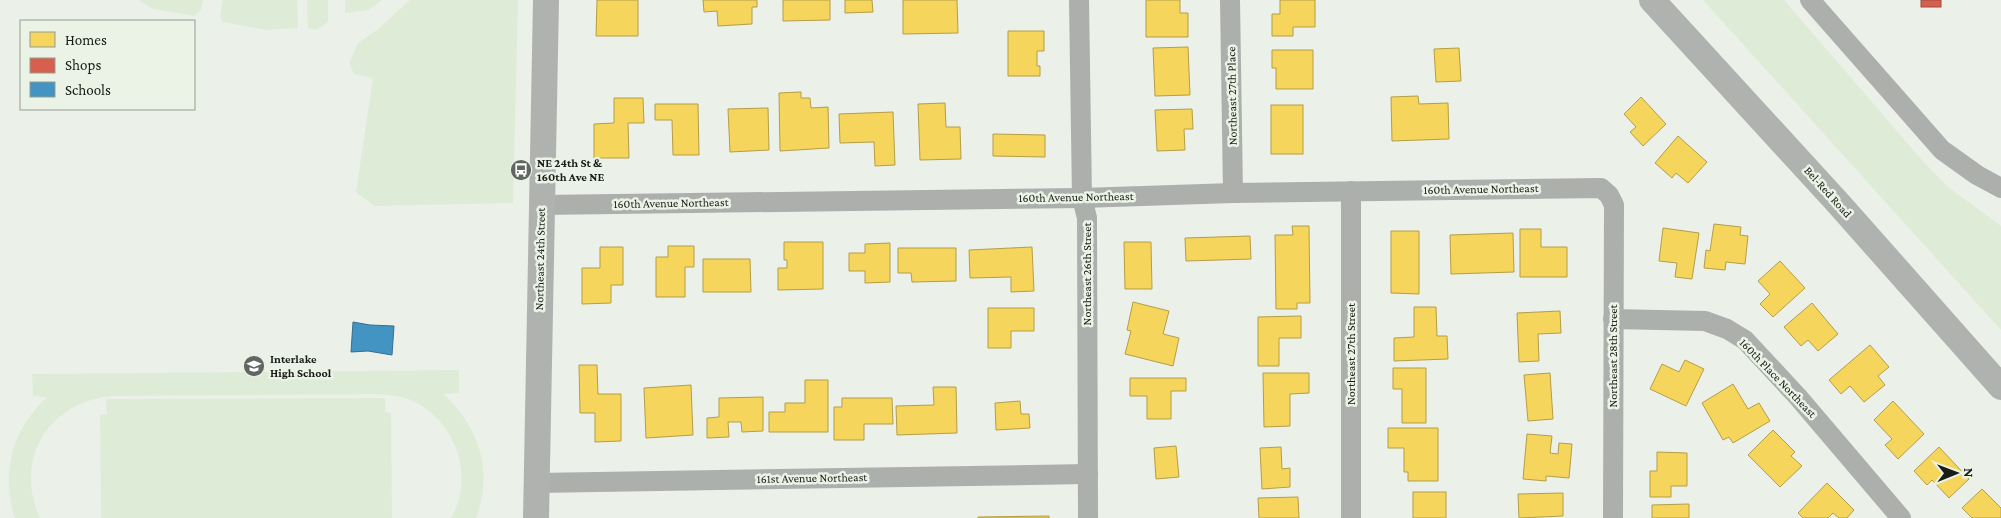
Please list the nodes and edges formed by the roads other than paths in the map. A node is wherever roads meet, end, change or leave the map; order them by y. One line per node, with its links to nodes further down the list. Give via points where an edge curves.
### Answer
1 (546, 0): 11 (main road, Northeast 24th Street)
2 (1079, 0): 10 (street, Northeast 26th Street)
3 (1230, 0): 8 (street, Northeast 27th Place)
4 (1652, 0): 13 (main road, Bel-Red Road)
5 (1810, 0): 6 (street, via 1942,150 1977,176)
6 (2001, 188)
7 (1351, 191): 8 (street, 160th Avenue Northeast); 9 (street, 160th Avenue Northeast, via 1601,188); 18 (street, Northeast 27th Street)
8 (1233, 193): 10 (street, 160th Avenue Northeast)
9 (1610, 195): 12 (street, Northeast 28th Street, via 1614,205)
10 (1082, 198): 11 (street, 160th Avenue Northeast); 14 (street, Northeast 26th Street, via 1087,218)
11 (541, 204): 15 (main road, Northeast 24th Street)
12 (1613, 319): 19 (street, Northeast 28th Street); 20 (street, 160th Place Northeast, via 1705,321 1727,328 1745,340)
13 (2001, 387)
14 (1088, 474): 15 (street, 161st Avenue Northeast); 17 (street, Northeast 26th Street)
15 (536, 482): 16 (main road, Northeast 24th Street)
16 (536, 518)
17 (1088, 518)
18 (1351, 518)
19 (1613, 518)
20 (1901, 518)

